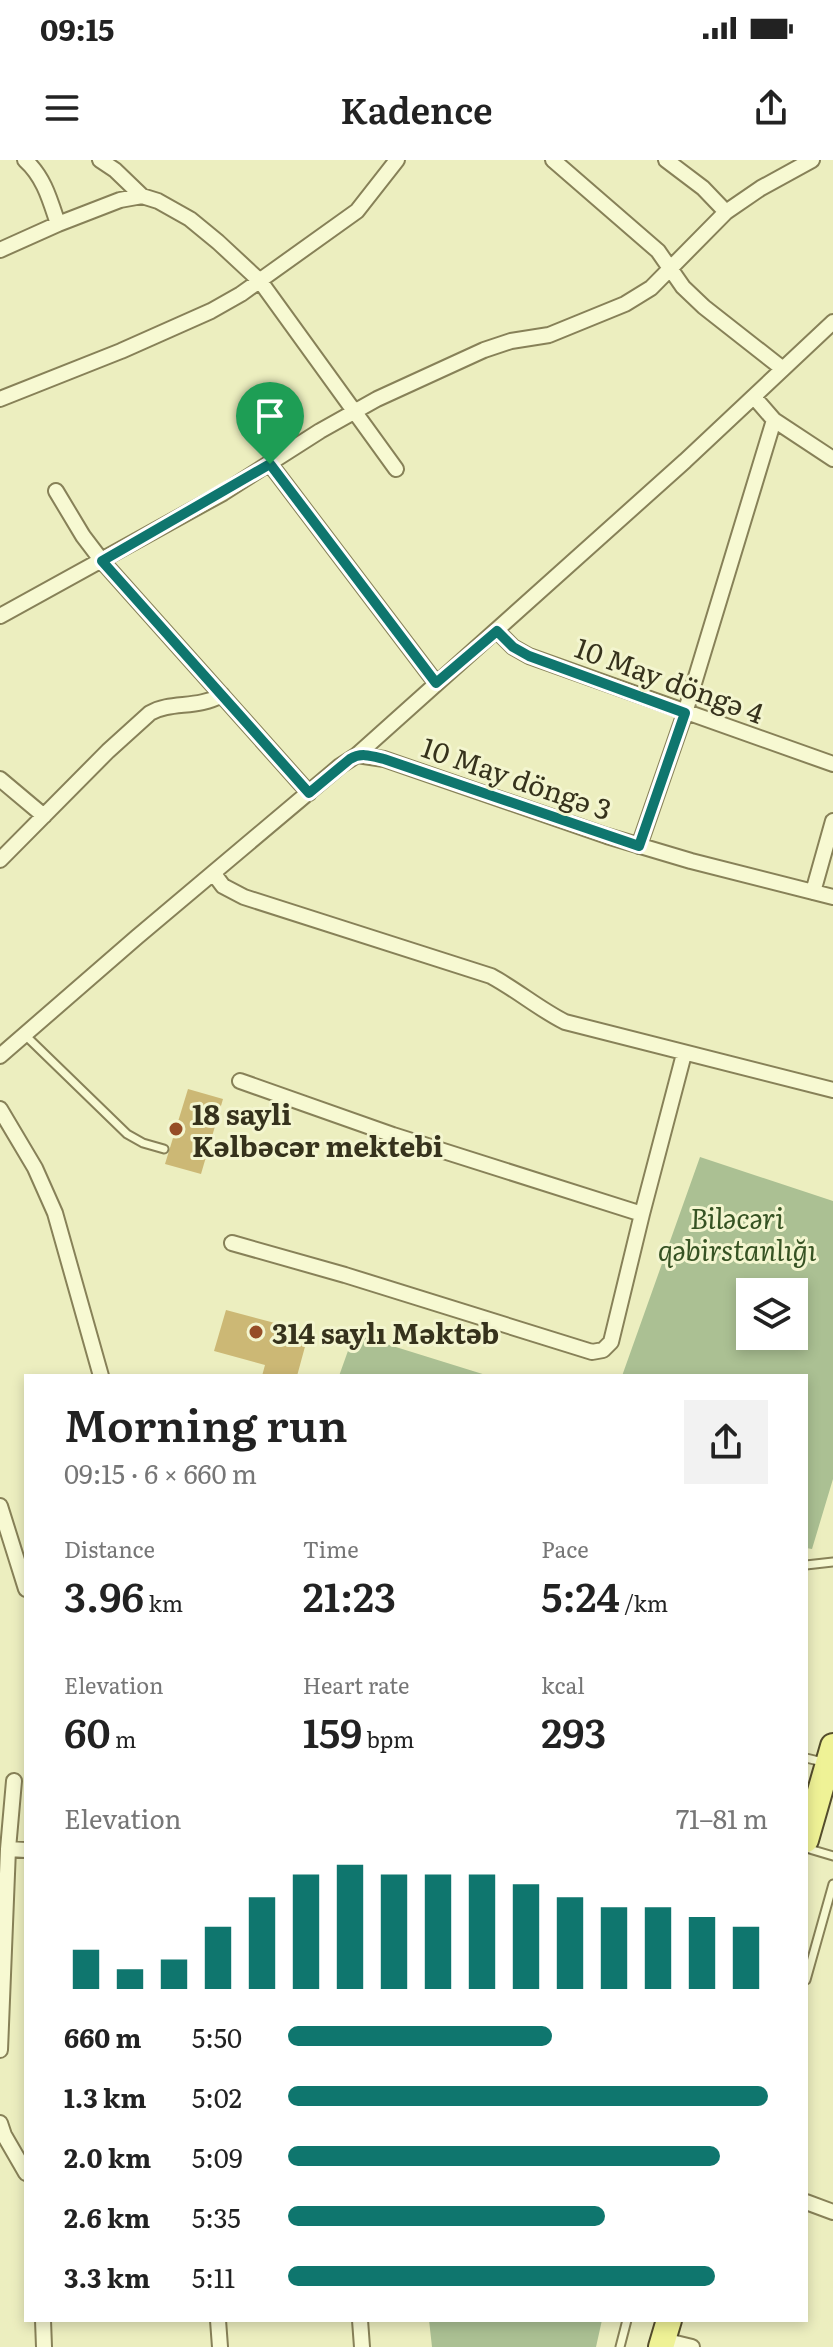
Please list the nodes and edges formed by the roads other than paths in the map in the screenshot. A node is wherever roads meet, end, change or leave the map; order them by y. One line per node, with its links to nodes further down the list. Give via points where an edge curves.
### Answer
1 (25, 160): 10 (street, via 44,184)
2 (100, 160): 8 (street)
3 (375, 160): 7 (street)
4 (553, 160): 12 (street, via 637,231)
5 (666, 160): 9 (street)
6 (812, 160): 9 (street)
7 (394, 164): 13 (street, via 357,211)
8 (142, 196): 10 (street); 13 (street, via 190,219)
9 (726, 212): 12 (street)
10 (58, 224): 11 (street)
11 (0, 250)
12 (670, 269): 15 (street, via 704,307); 18 (street, via 625,304 549,335 484,350)
13 (260, 281): 17 (street, via 211,311); 18 (street)
14 (833, 322): 15 (street)
15 (783, 369): 16 (street)
16 (754, 397): 19 (street); 26 (street)
17 (0, 399)
18 (355, 411): 21 (street); 22 (street)
19 (774, 420): 20 (street); 29 (street)
20 (833, 459)
21 (270, 464): 24 (street); 27 (street)
22 (396, 469)
23 (56, 491): 24 (street)
24 (102, 561): 25 (street); 28 (street)
25 (0, 616)
26 (497, 631): 27 (street); 29 (street, 10 May döngə 4, via 529,656)
27 (436, 683): 30 (street)
28 (222, 695): 33 (street); 34 (street, via 201,705 150,713)
29 (685, 713): 31 (street, 10 May döngə 4); 36 (street)
30 (357, 755): 33 (street); 36 (street, 10 May döngə 3, via 384,759)
31 (833, 764)
32 (0, 779): 34 (street)
33 (309, 793): 38 (street)
34 (44, 816): 37 (street)
35 (833, 821): 39 (street)
36 (639, 846): 39 (street, 10 May döngə 3)
37 (0, 860)
38 (214, 874): 41 (street); 42 (street, via 223,886 244,897 491,976 565,1022)
39 (813, 892): 40 (street, 10 May döngə 3)
40 (833, 897)
41 (25, 1035): 43 (street); 47 (lane, via 127,1134)
42 (684, 1054): 45 (street); 48 (street)
43 (0, 1056)
44 (240, 1081): 48 (street)
45 (833, 1090)
46 (0, 1109): 50 (street, via 55,1213)
47 (164, 1149)
48 (642, 1214): 49 (street, via 611,1342 592,1352)
49 (232, 1243)
50 (100, 1374)
51 (0, 1506): 52 (street)
52 (4, 1535): 55 (street)
53 (833, 1562): 54 (lane)
54 (808, 1565)
55 (24, 1584)
56 (822, 1756): 58 (main road)
57 (14, 1781): 59 (street)
58 (808, 1830)
59 (8, 1849): 61 (street); 65 (street)
60 (808, 1849): 62 (lane)
61 (24, 1850)
62 (833, 1856)
63 (833, 1884): 64 (lane)
64 (808, 1973)
65 (0, 2050)
66 (0, 2123): 67 (street)
67 (24, 2170)
68 (808, 2203): 69 (street)
69 (833, 2212)
70 (43, 2322): 75 (street)
71 (218, 2322): 76 (street)
72 (360, 2322): 77 (street)
73 (626, 2322): 78 (lane)
74 (664, 2336): 79 (street)
75 (44, 2347)
76 (220, 2347)
77 (362, 2347)
78 (620, 2347)
79 (692, 2347)

